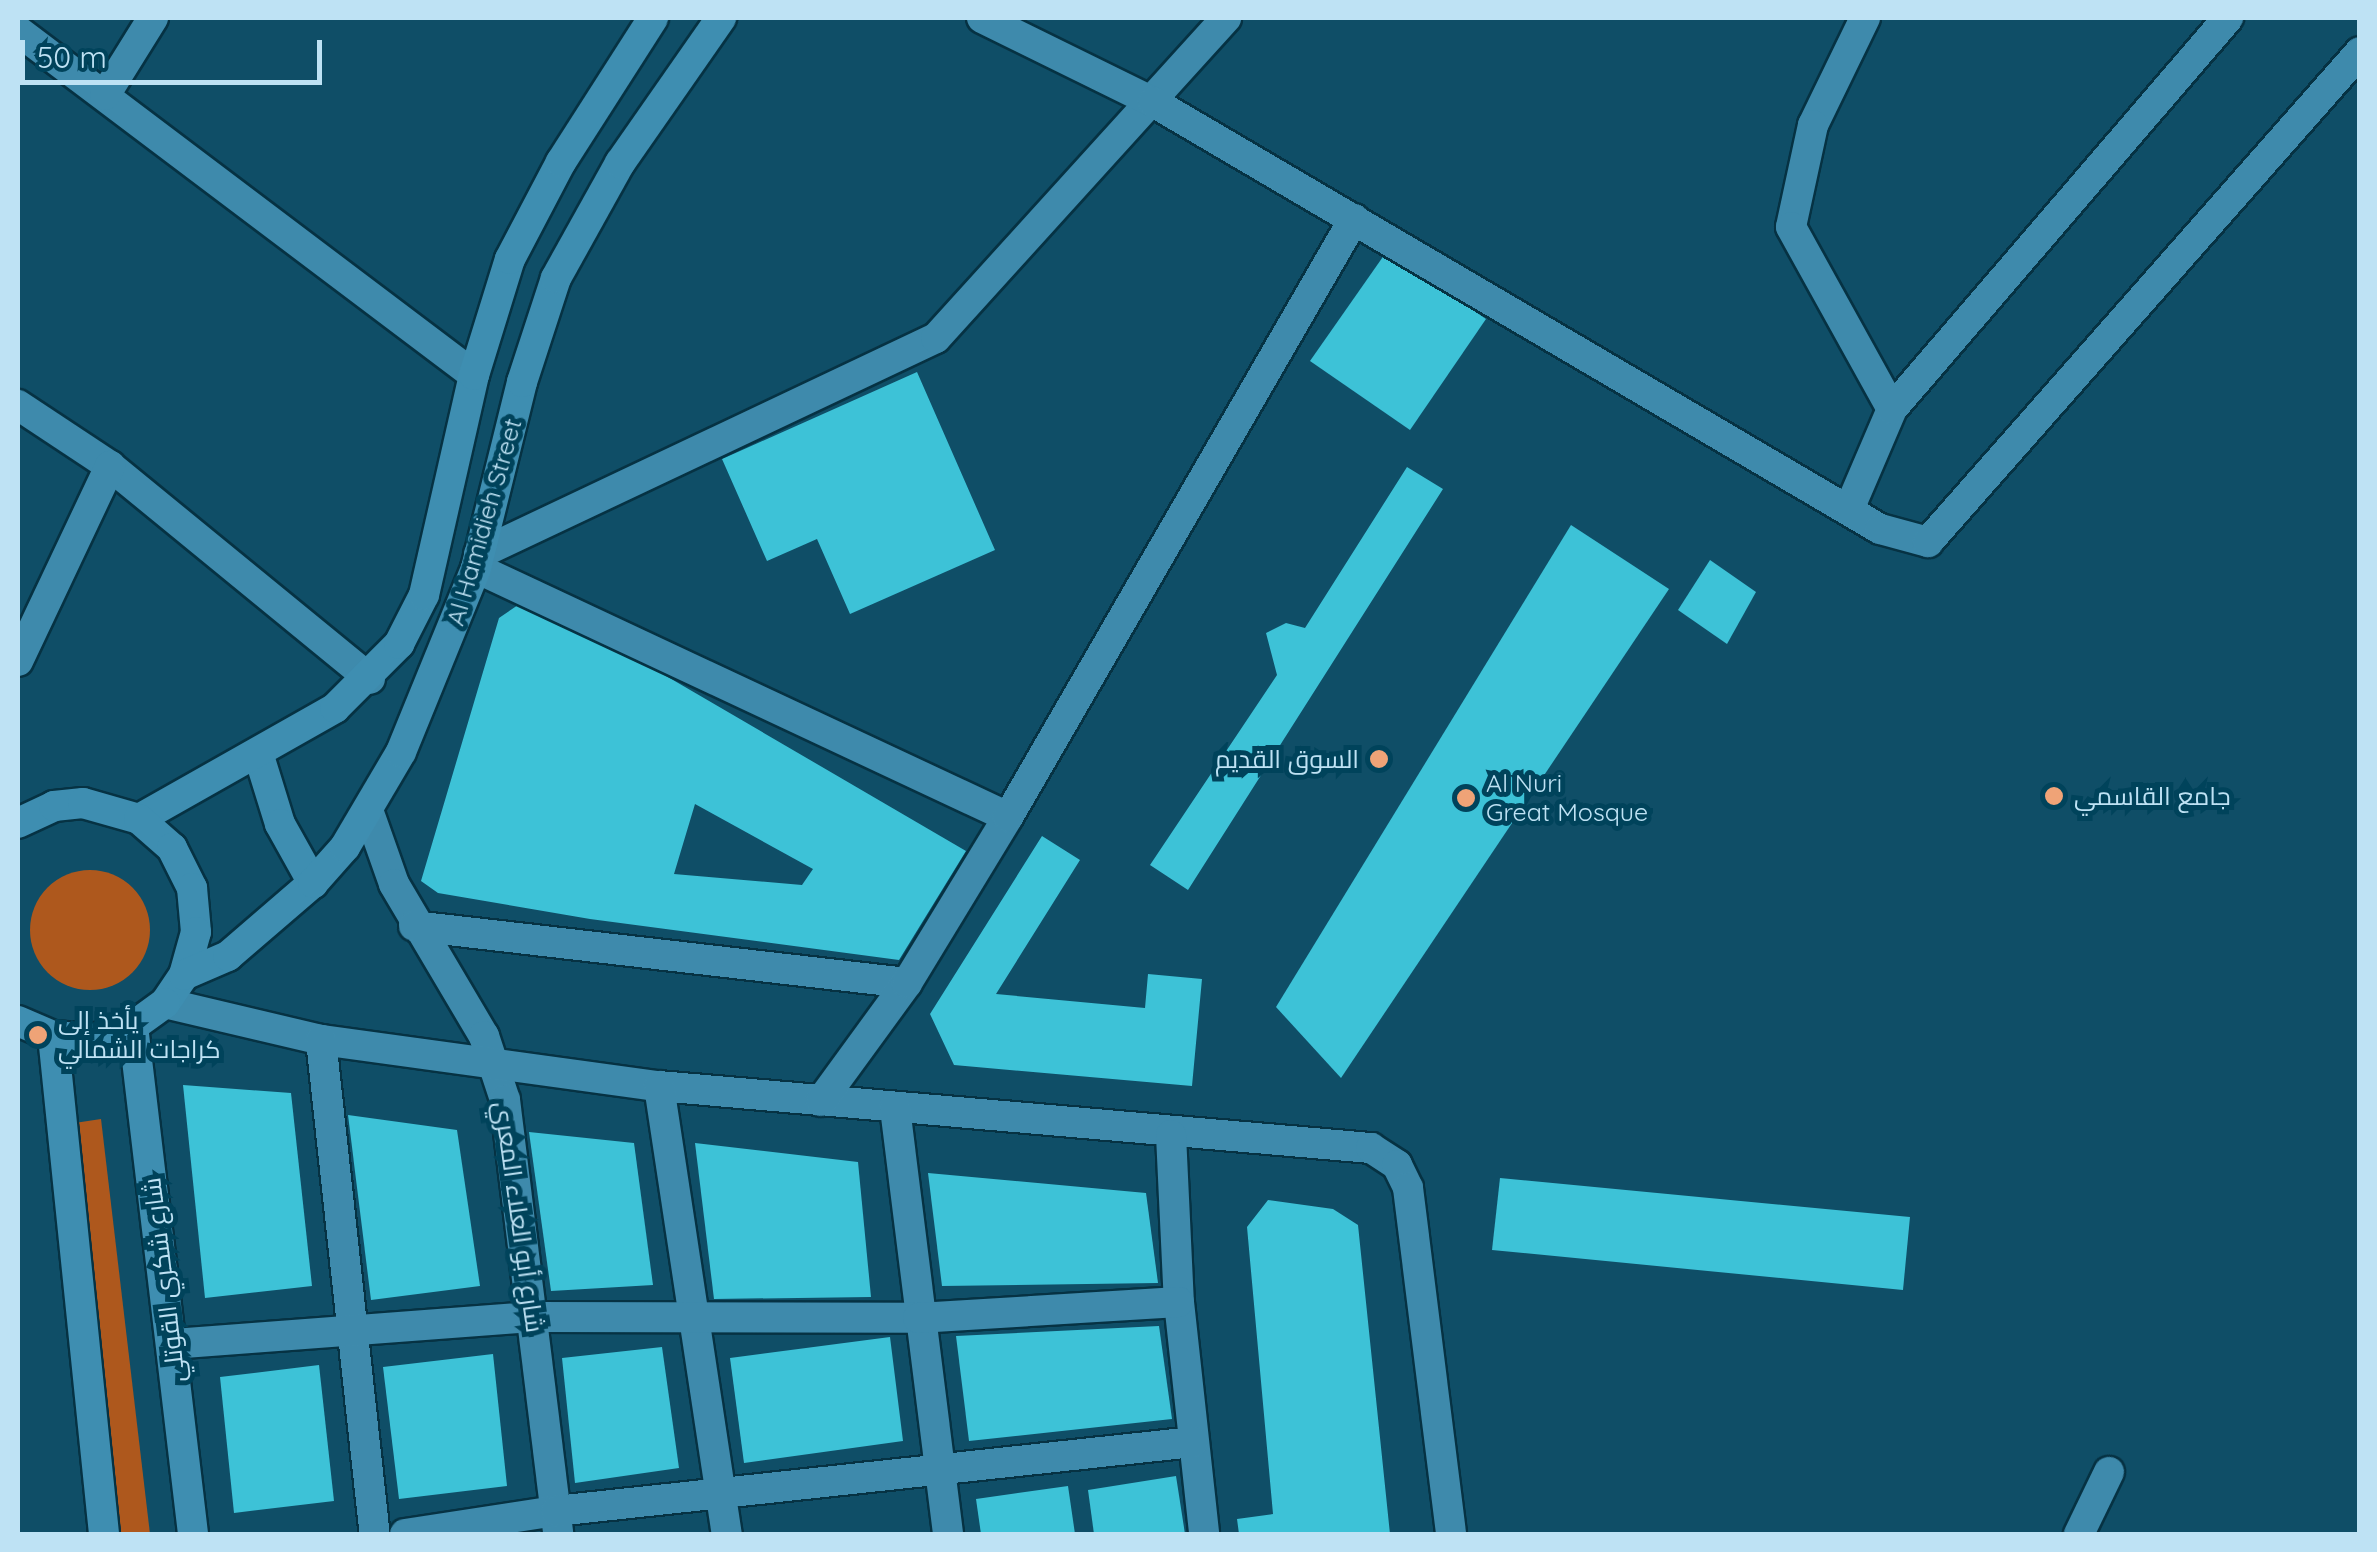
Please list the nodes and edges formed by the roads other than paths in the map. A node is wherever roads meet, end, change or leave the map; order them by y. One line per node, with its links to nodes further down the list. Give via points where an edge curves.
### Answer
1 (153, 18): 10 (street)
2 (653, 18): 13 (main road, Al Hamidieh Street, via 533,209 490,312)
3 (721, 18): 18 (main road, Al Hamidieh Street, via 620,163 556,278)
4 (982, 18): 11 (street)
5 (1226, 18): 11 (street)
6 (1865, 18): 15 (street, via 1813,126 1791,227)
7 (2228, 18): 15 (street)
8 (18, 30): 10 (street)
9 (2360, 52): 17 (street, via 1928,542 1880,529)
10 (105, 95): 13 (street)
11 (1152, 102): 12 (street); 18 (street, via 936,338)
12 (1354, 219): 17 (street); 23 (street)
13 (474, 374): 20 (main road, Al Hamidieh Street, via 424,595 400,644)
14 (18, 404): 16 (street)
15 (1892, 410): 17 (street)
16 (110, 466): 19 (street); 20 (street)
17 (1850, 506)
18 (477, 561): 22 (main road, Al Hamidieh Street, via 430,692); 23 (street)
19 (18, 660)
20 (370, 679): 21 (main road, Al Hamidieh Street)
21 (259, 756): 24 (main road, Al Hamidieh Street); 26 (main road, via 280,824)
22 (368, 810): 26 (main road, Al Hamidieh Street); 27 (street, شارع أبو العلاء المعري)
23 (1008, 817): 29 (street)
24 (139, 819): 25 (main road, via 83,804 54,806); 28 (main road, via 172,848 192,888 196,932)
25 (18, 822)
26 (312, 883): 28 (main road, Al Hamidieh Street, via 228,956)
27 (414, 926): 29 (street); 35 (street, شارع أبو العلاء المعري)
28 (184, 975): 30 (main road)
29 (907, 982): 37 (street)
30 (165, 1002): 32 (main road); 34 (street)
31 (18, 1022): 33 (main road)
32 (133, 1026): 33 (main road, via 94,1039); 45 (main road, شارع شكري القوتلي)
33 (53, 1036): 51 (main road)
34 (321, 1040): 35 (street); 44 (street)
35 (496, 1065): 36 (street); 41 (street, شارع أبو العلاء المعري, via 512,1134)
36 (659, 1086): 37 (street); 43 (street)
37 (821, 1101): 38 (street)
38 (895, 1108): 39 (street); 42 (street)
39 (1172, 1134): 40 (street); 58 (street, via 1343,1142 1397,1165 1414,1218)
40 (1179, 1302): 42 (street); 46 (street)
41 (533, 1317): 43 (street); 44 (street); 50 (street, شارع أبو العلاء المعري)
42 (918, 1318): 43 (street); 47 (street)
43 (695, 1322): 49 (street)
44 (352, 1332): 45 (street); 53 (street)
45 (172, 1344): 52 (main road, شارع شكري القوتلي)
46 (1193, 1442): 47 (street); 57 (street)
47 (939, 1470): 49 (street); 56 (street)
48 (2109, 1472): 59 (street)
49 (722, 1496): 50 (street); 55 (street)
50 (557, 1523): 54 (street)
51 (104, 1534)
52 (192, 1534)
53 (374, 1534)
54 (405, 1534)
55 (727, 1534)
56 (948, 1534)
57 (1204, 1534)
58 (1451, 1534)
59 (2079, 1534)

